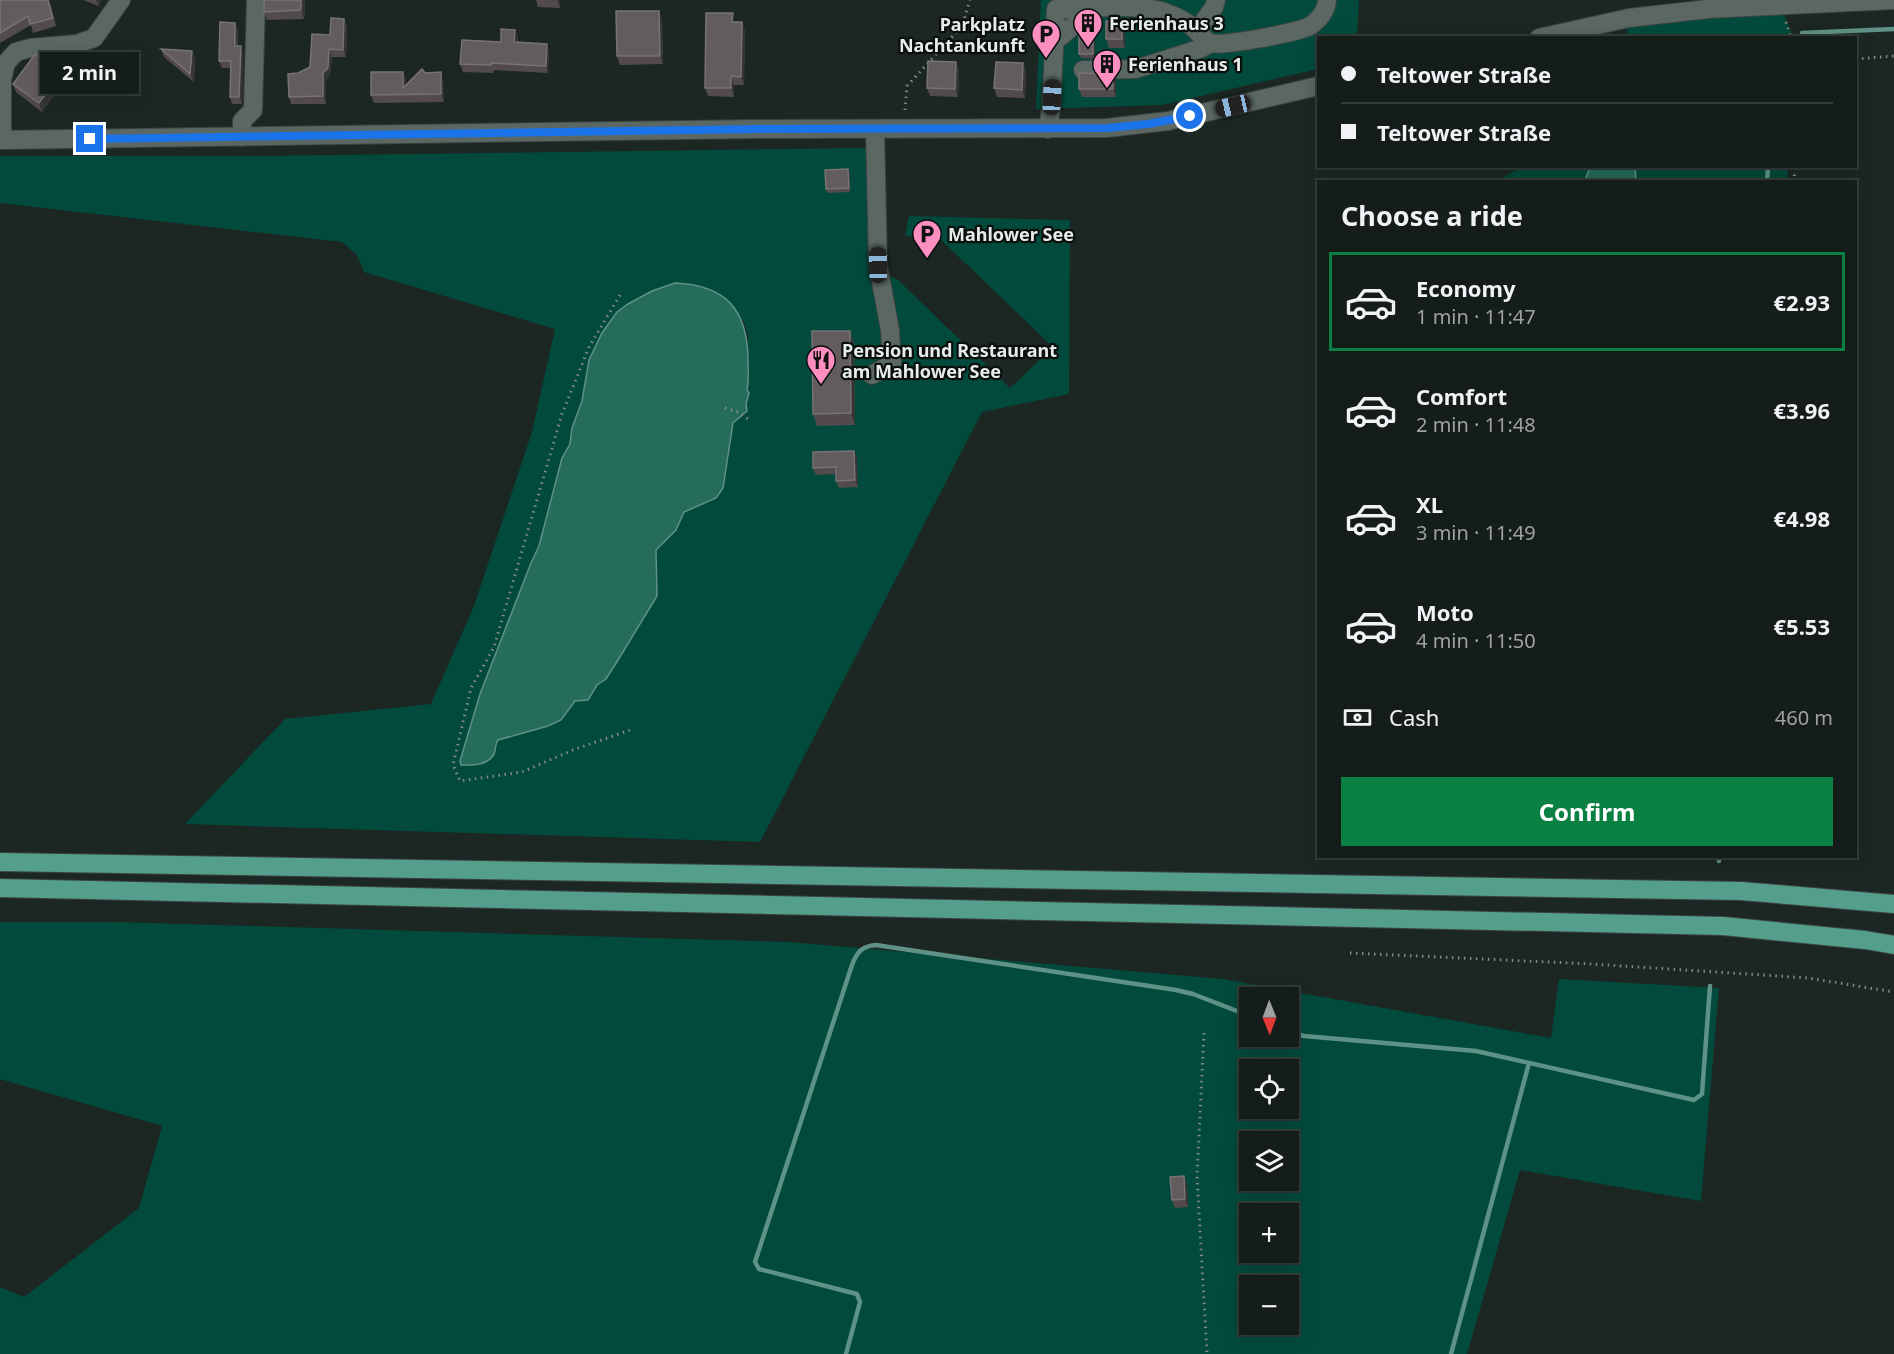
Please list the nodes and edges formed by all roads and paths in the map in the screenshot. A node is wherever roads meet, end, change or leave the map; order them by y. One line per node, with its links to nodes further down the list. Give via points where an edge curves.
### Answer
1 (121, 0): 21 (street, via 94,38 76,44 30,48 16,52 6,63)
2 (256, 0): 20 (street, via 253,110 242,121)
3 (970, 0): 17 (path, via 962,26 907,86)
4 (1216, 0): 9 (street)
5 (1327, 0): 12 (street, via 1327,6 1310,26 1266,27 1239,42)
6 (1894, 0): 8 (street)
7 (1146, 4): 9 (street); 19 (street, via 1056,9)
8 (1782, 10): 10 (street, via 1708,9 1629,18); 11 (path)
9 (1197, 31): 12 (street)
10 (1548, 36)
11 (1790, 36)
12 (1211, 43): 15 (street, via 1136,69)
13 (1894, 57): 14 (path)
14 (1857, 59)
15 (1083, 70)
16 (1317, 86): 19 (street, via 1168,121)
17 (905, 110)
18 (875, 129): 19 (street); 20 (street); 23 (street, via 878,265 891,330 892,363)
19 (1048, 129)
20 (242, 137): 21 (street)
21 (1, 140)
22 (620, 295): 26 (path, via 589,348 562,414 494,647 471,688 453,765 460,782 522,772)
23 (872, 375)
24 (725, 408): 25 (path)
25 (748, 419)
26 (630, 730)
27 (0, 862): 29 (main road, via 1729,891)
28 (0, 888): 30 (main road, via 1723,926)
29 (1894, 904)
30 (1894, 945)
31 (1350, 953): 32 (path, via 1808,978)
32 (1894, 992)
33 (1204, 1033): 34 (path, via 1197,1176)
34 (1207, 1354)

